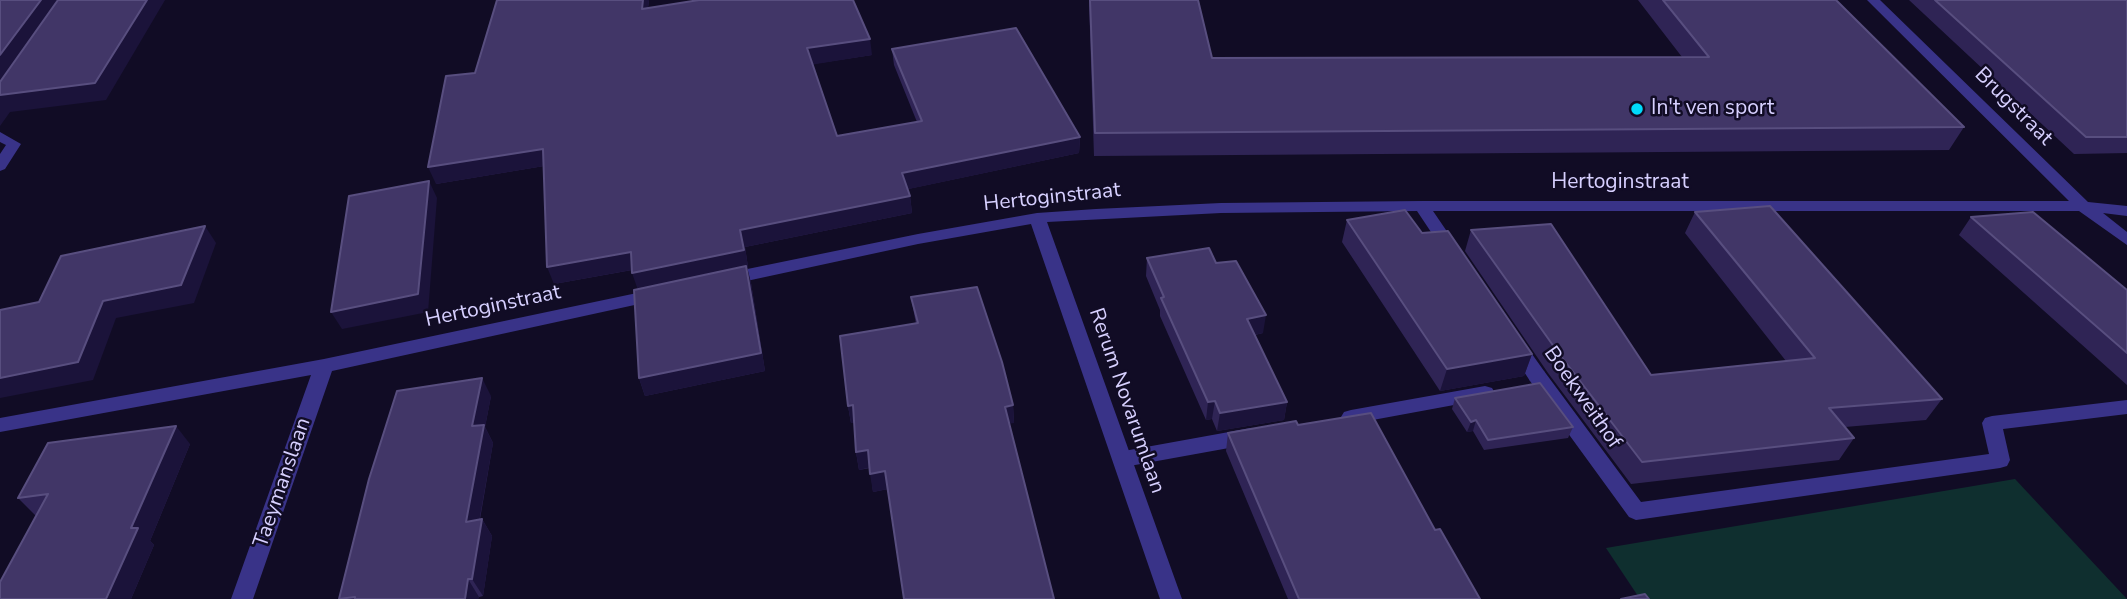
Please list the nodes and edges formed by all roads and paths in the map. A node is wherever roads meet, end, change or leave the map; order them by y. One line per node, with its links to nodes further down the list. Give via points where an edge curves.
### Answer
1 (1873, 0): 5 (street, Brugstraat)
2 (0, 136): 3 (street, via 14,144)
3 (0, 166)
4 (1422, 206): 5 (street, Hertoginstraat); 7 (street, Hertoginstraat, via 1221,208); 9 (street)
5 (2083, 206): 6 (street, Hertoginstraat); 8 (street, Brugstraat)
6 (2127, 211)
7 (1037, 218): 10 (street, Hertoginstraat); 19 (street, Rerum Novarumlaan)
8 (2127, 240)
9 (1460, 262)
10 (715, 282)
11 (675, 291): 13 (street, Hertoginstraat)
12 (1507, 330): 14 (street, Boekweithof)
13 (324, 366): 17 (street, Hertoginstraat); 20 (street, Taeymanslaan)
14 (1540, 379): 15 (street, Boekweithof, via 1636,512 2000,460 1992,424); 16 (street)
15 (2127, 407)
16 (1326, 422)
17 (0, 425)
18 (1272, 432): 19 (street)
19 (1124, 459): 21 (street, Rerum Novarumlaan)
20 (242, 599)
21 (1171, 599)

